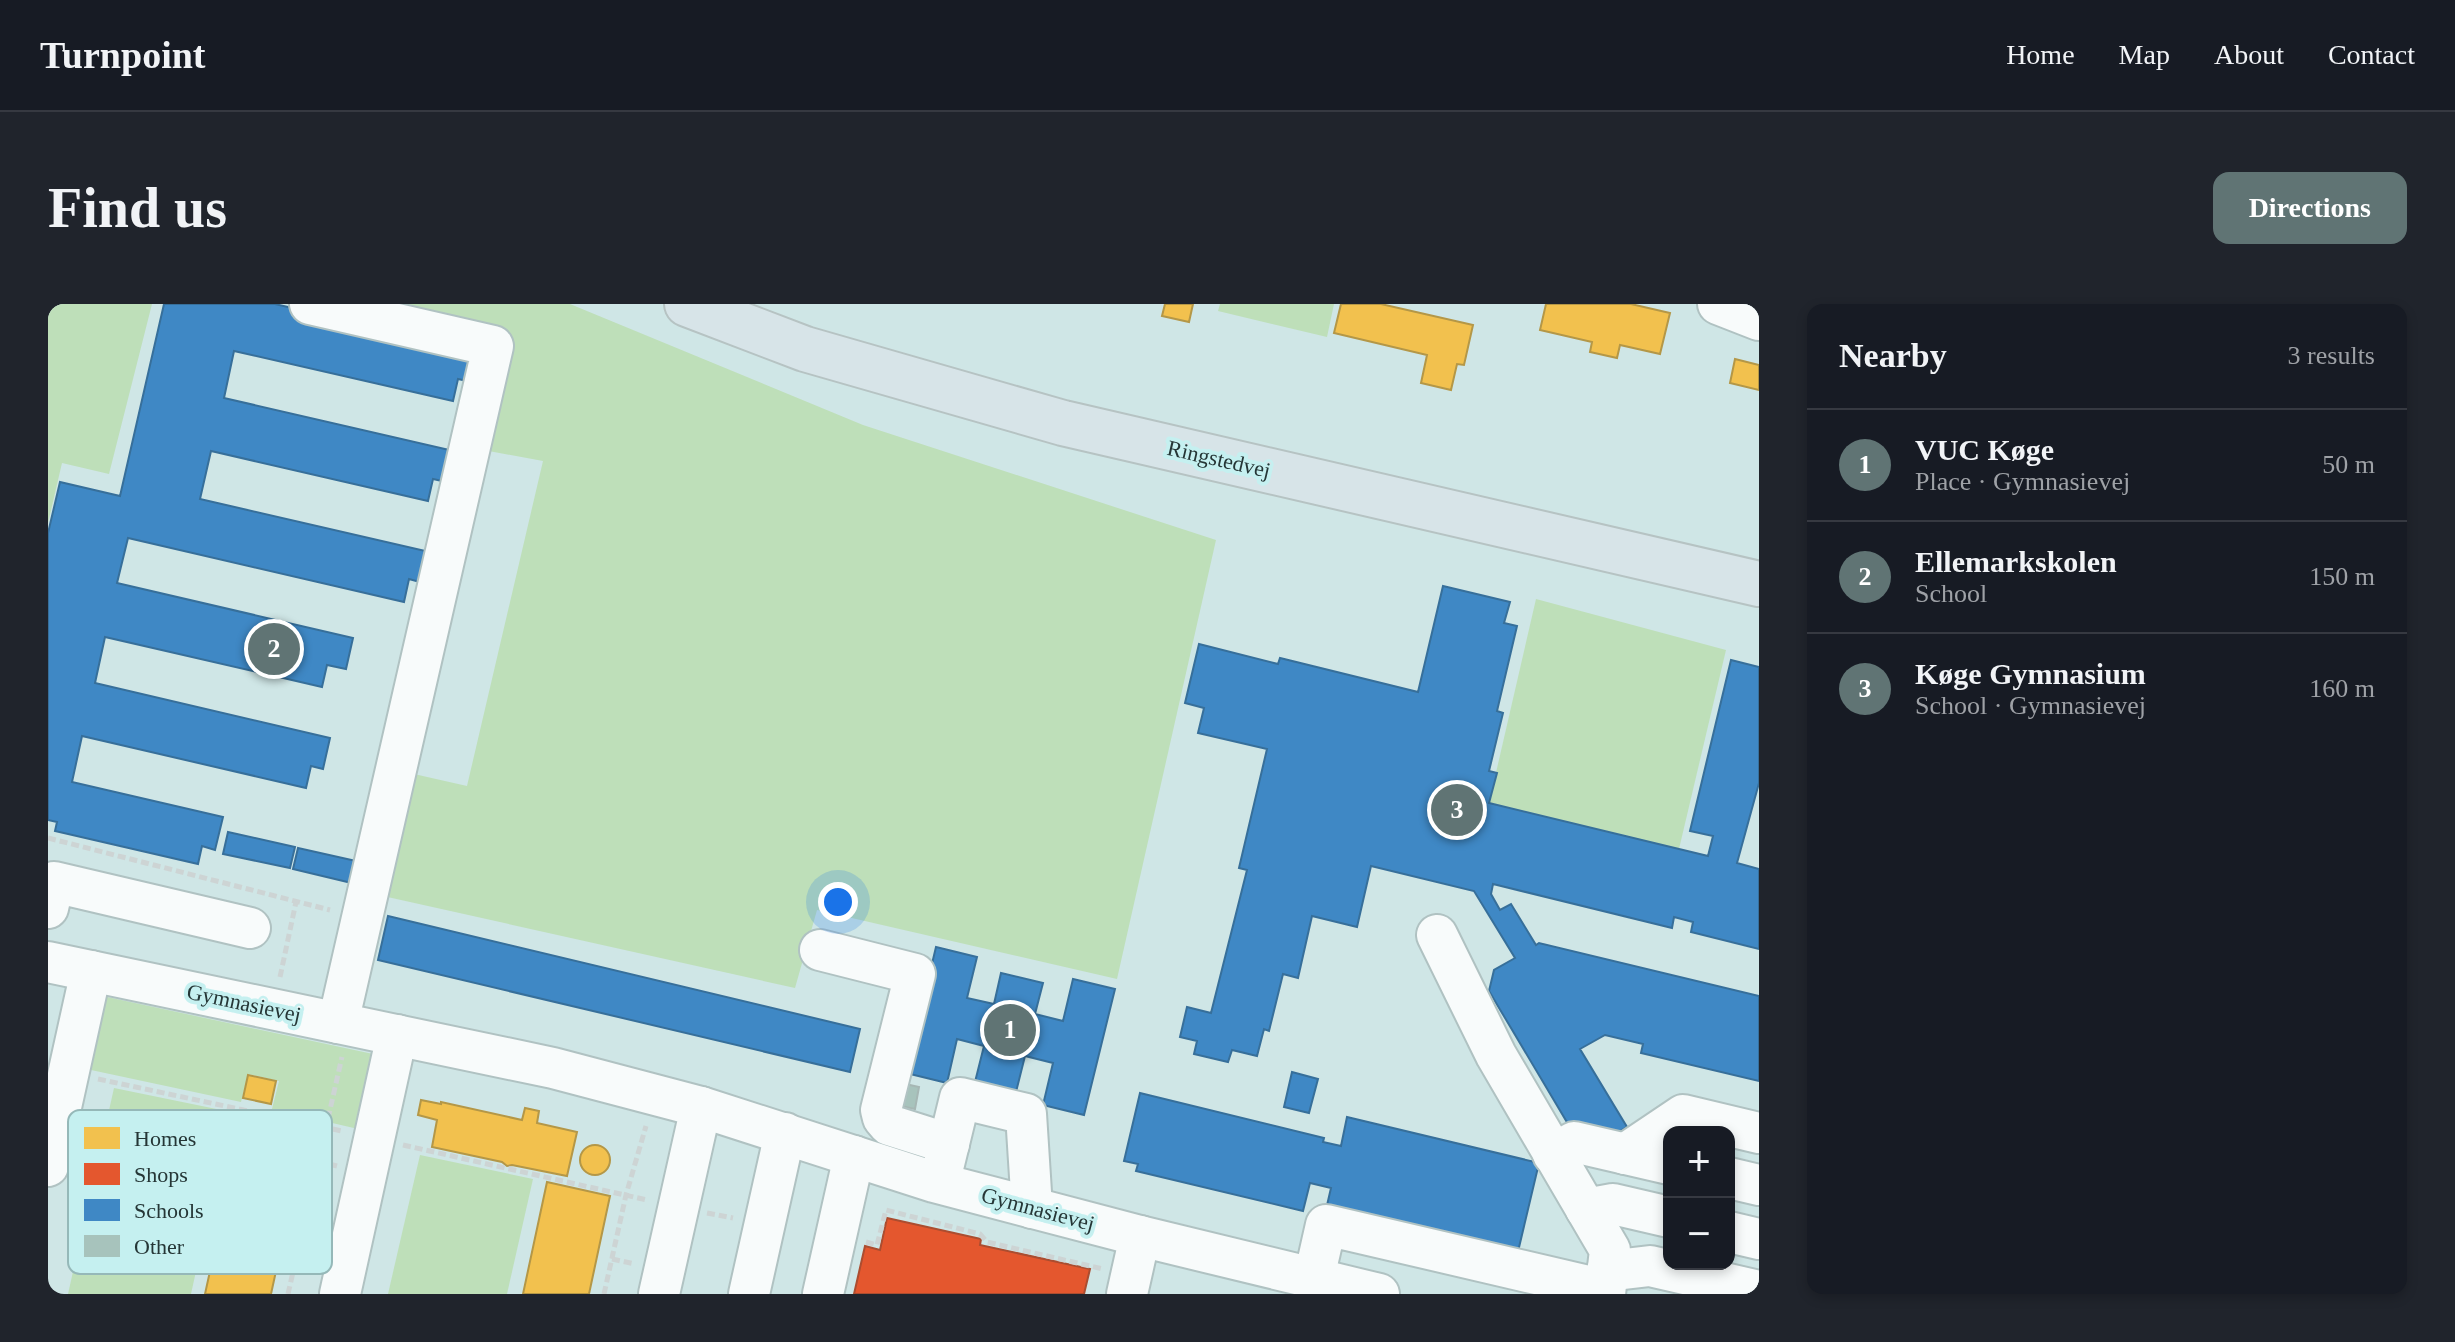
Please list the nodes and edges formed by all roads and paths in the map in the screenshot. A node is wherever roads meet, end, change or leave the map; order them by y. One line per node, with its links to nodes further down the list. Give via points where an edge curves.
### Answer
1 (310, 304): 9 (street, via 493,346)
2 (687, 304): 5 (main road, Ringstedvej, via 805,349 1063,423)
3 (1718, 304): 4 (street)
4 (1759, 320)
5 (1759, 584)
6 (48, 838): 7 (path)
7 (296, 902): 9 (path); 15 (path)
8 (48, 908): 10 (street, via 54,882)
9 (362, 918): 16 (street)
10 (250, 928)
11 (1437, 935): 28 (street, via 1496,1055)
12 (820, 950): 27 (street, via 915,974 881,1110 889,1125)
13 (48, 962): 14 (street, Gymnasievej)
14 (91, 971): 15 (street, Gymnasievej); 18 (street)
15 (272, 1009): 16 (street, Gymnasievej)
16 (344, 1024): 17 (street, Gymnasievej); 22 (path)
17 (397, 1035): 19 (street, Gymnasievej); 26 (street)
18 (69, 1073): 21 (path); 32 (street)
19 (655, 1095): 20 (street, Gymnasievej); 36 (path)
20 (701, 1107): 24 (street, Gymnasievej); 37 (street)
21 (245, 1110)
22 (329, 1110)
23 (332, 1128): 26 (path)
24 (785, 1133): 30 (street, Gymnasievej); 41 (street)
25 (1759, 1133): 29 (street, via 1683,1115)
26 (374, 1139): 36 (path); 53 (street)
27 (949, 1144): 34 (street); 38 (street, via 960,1098 1026,1114)
28 (1553, 1154): 29 (street, via 1574,1142); 39 (street)
29 (1625, 1154): 31 (street)
30 (854, 1156): 34 (street, Gymnasievej); 45 (street)
31 (1663, 1163)
32 (48, 1166)
33 (1735, 1179): 35 (street)
34 (939, 1183): 38 (street, Gymnasievej)
35 (1759, 1185)
36 (626, 1195): 37 (path); 54 (path)
37 (679, 1207): 41 (path); 55 (street)
38 (1032, 1208): 43 (street, Gymnasievej)
39 (1586, 1209): 40 (street, via 1613,1204); 49 (street, via 1610,1250)
40 (1663, 1216)
41 (764, 1225): 56 (street)
42 (1735, 1233): 44 (street)
43 (1140, 1236): 47 (street, Gymnasievej); 48 (street)
44 (1759, 1239)
45 (835, 1241): 48 (path, via 863,1249 864,1242 877,1245 886,1210 980,1234 987,1242); 57 (street)
46 (293, 1274): 52 (path)
47 (1314, 1278): 49 (street, via 1326,1225); 51 (street, Gymnasievej)
48 (1129, 1285)
49 (1606, 1285): 50 (street, via 1650,1266)
50 (1759, 1291)
51 (1363, 1292)
52 (288, 1294)
53 (340, 1294)
54 (604, 1294)
55 (659, 1294)
56 (749, 1294)
57 (823, 1294)

